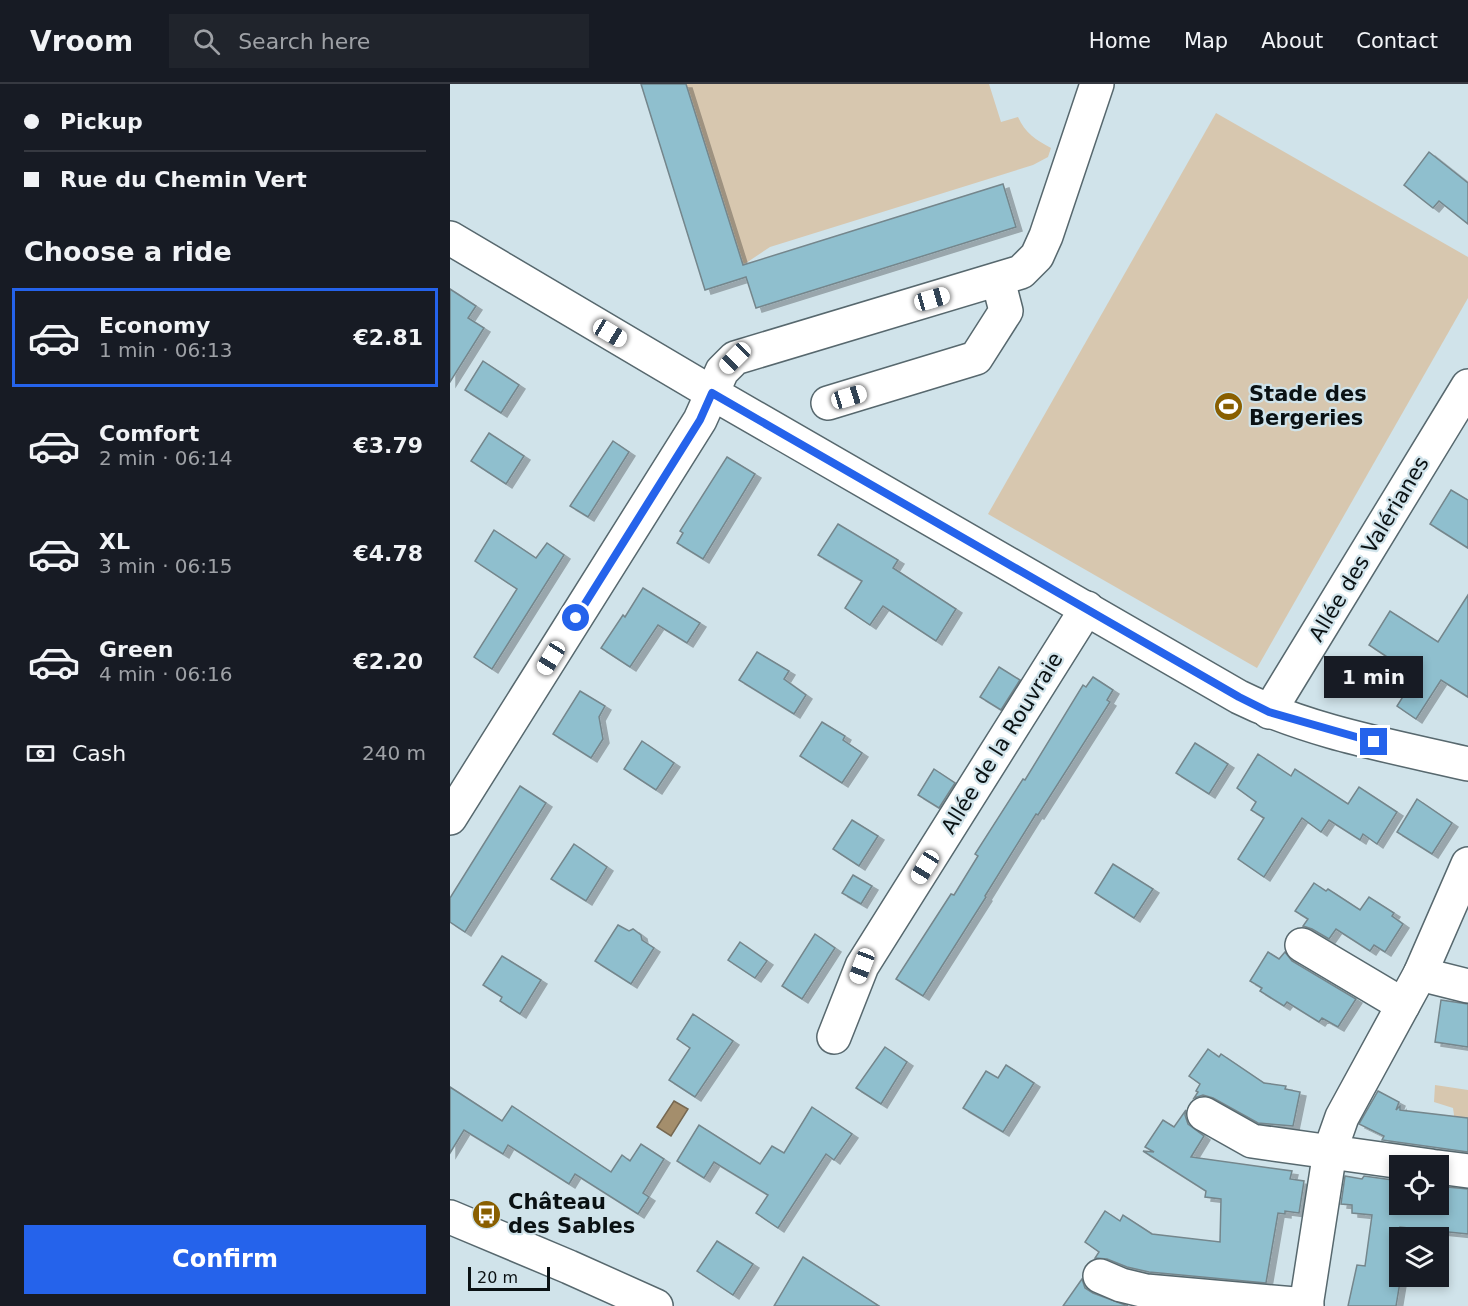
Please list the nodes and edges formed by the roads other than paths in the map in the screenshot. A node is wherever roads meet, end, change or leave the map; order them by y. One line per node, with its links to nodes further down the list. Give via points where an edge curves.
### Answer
1 (1096, 84): 3 (street, via 1047,236 1037,256 1021,272)
2 (450, 238): 5 (street)
3 (998, 280): 5 (street, via 735,358 722,371); 6 (street, via 1006,311 976,358)
4 (1468, 386): 8 (street, Allée des Valérianes)
5 (712, 393): 7 (street); 10 (street, via 700,420)
6 (828, 403)
7 (1087, 608): 8 (street); 16 (street, Allée de la Rouvraie, via 862,966)
8 (1269, 712): 9 (street)
9 (1468, 764)
10 (450, 818)
11 (1468, 864): 13 (street)
12 (1302, 945): 15 (street)
13 (1420, 974): 14 (street); 15 (street)
14 (1468, 986)
15 (1403, 1005): 18 (street, via 1342,1117)
16 (834, 1037)
17 (1204, 1114): 18 (street, via 1252,1141)
18 (1330, 1151): 19 (street); 25 (street)
19 (1389, 1160)
20 (1449, 1168): 21 (street)
21 (1468, 1171)
22 (450, 1217): 24 (street)
23 (1100, 1276): 25 (street, via 1146,1291)
24 (656, 1306)
25 (1306, 1306)

